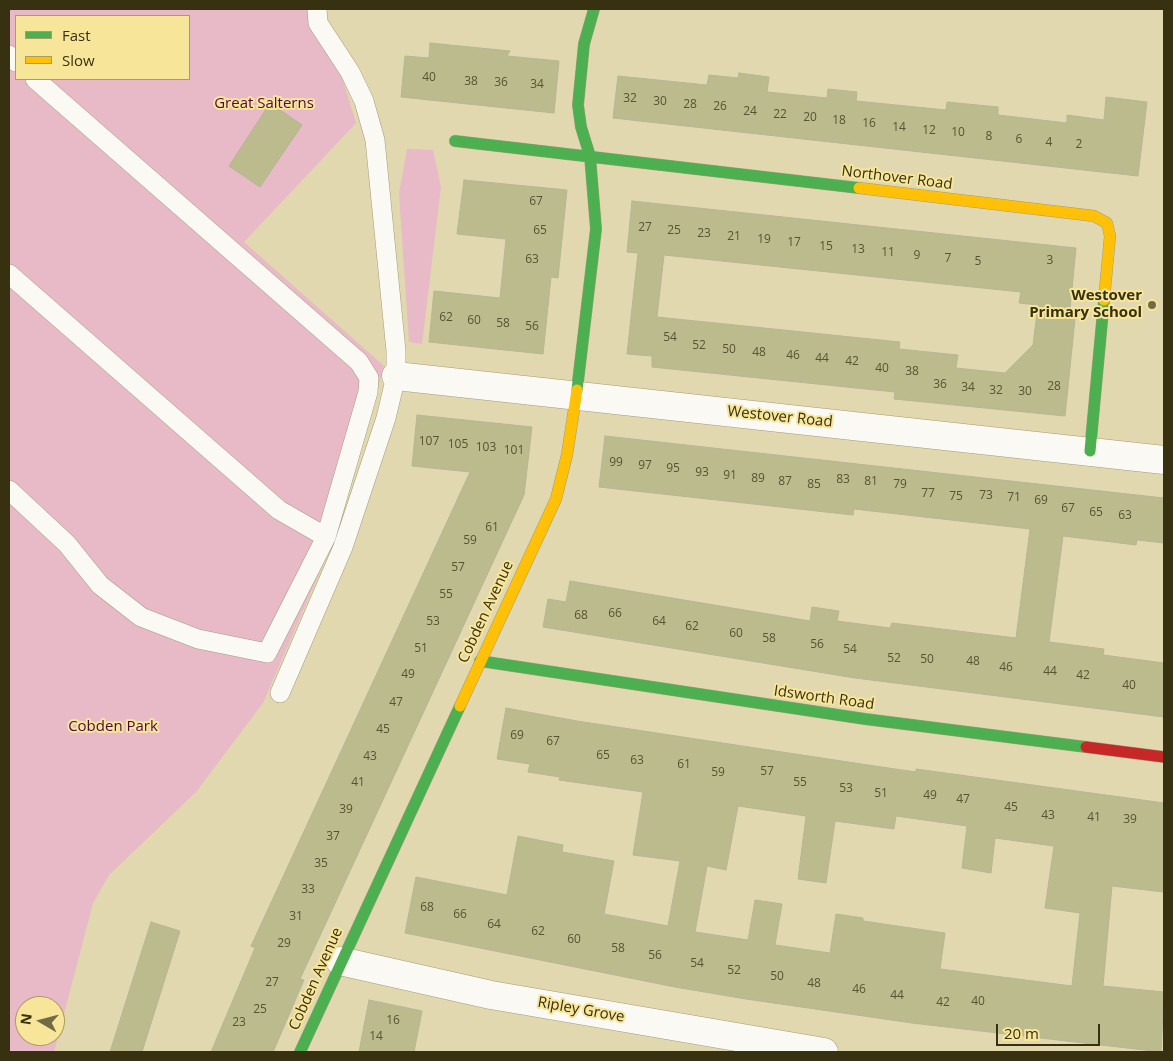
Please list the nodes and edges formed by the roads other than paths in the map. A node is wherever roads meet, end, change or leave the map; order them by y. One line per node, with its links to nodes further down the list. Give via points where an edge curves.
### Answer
1 (317, 9): 7 (lane, via 318,23 350,72 364,101 375,140)
2 (594, 9): 5 (street, Cobden Avenue, via 584,44 578,105)
3 (36, 80): 12 (lane, via 359,362 369,378 368,392)
4 (455, 141): 5 (street, Northover Road)
5 (590, 156): 8 (street, Cobden Avenue, via 596,229); 9 (street, Northover Road, via 1094,216 1107,223 1110,236)
6 (9, 274): 12 (lane, via 279,510)
7 (396, 376): 8 (street, Westover Road); 14 (lane, via 386,418 343,547)
8 (577, 394): 9 (street, Westover Road); 13 (street, Cobden Avenue, via 556,499)
9 (1090, 451): 10 (street, Westover Road)
10 (1164, 460)
11 (9, 490): 12 (lane, via 67,544 100,584 141,618 198,639 267,653)
12 (326, 537)
13 (480, 661): 15 (street, Idsworth Road, via 865,719); 16 (street, Cobden Avenue)
14 (280, 693)
15 (1164, 756)
16 (340, 962): 17 (street, Cobden Avenue); 18 (street, Ripley Grove, via 491,995)
17 (300, 1052)
18 (824, 1052)

